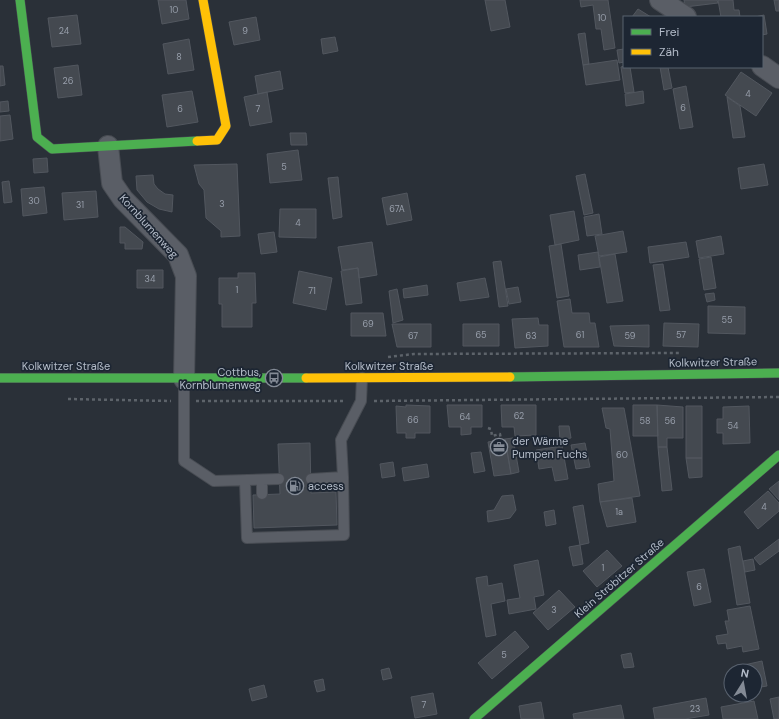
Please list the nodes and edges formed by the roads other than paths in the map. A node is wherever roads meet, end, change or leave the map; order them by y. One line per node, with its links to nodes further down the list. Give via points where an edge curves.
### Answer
1 (20, 0): 7 (street, via 37,137 52,149)
2 (203, 0): 7 (street, via 226,126 217,140)
3 (660, 0): 4 (street)
4 (684, 16)
5 (763, 67): 6 (street)
6 (779, 78)
7 (108, 146): 11 (street, Kornblumenweg, via 112,183 123,199 178,255 186,276)
8 (779, 373): 10 (street, Kolkwitzer Straße)
9 (0, 378): 11 (street, Kolkwitzer Straße)
10 (362, 378): 11 (street, Kolkwitzer Straße); 13 (lane, via 361,401 342,440)
11 (184, 379): 17 (lane, via 184,461 214,481)
12 (779, 455): 19 (street, Klein Ströbitzer Straße)
13 (343, 478): 15 (lane); 17 (lane, via 344,534 264,532 247,538)
14 (279, 479): 16 (lane)
15 (311, 479)
16 (262, 480): 17 (lane); 18 (lane)
17 (245, 481)
18 (262, 494)
19 (474, 719)

